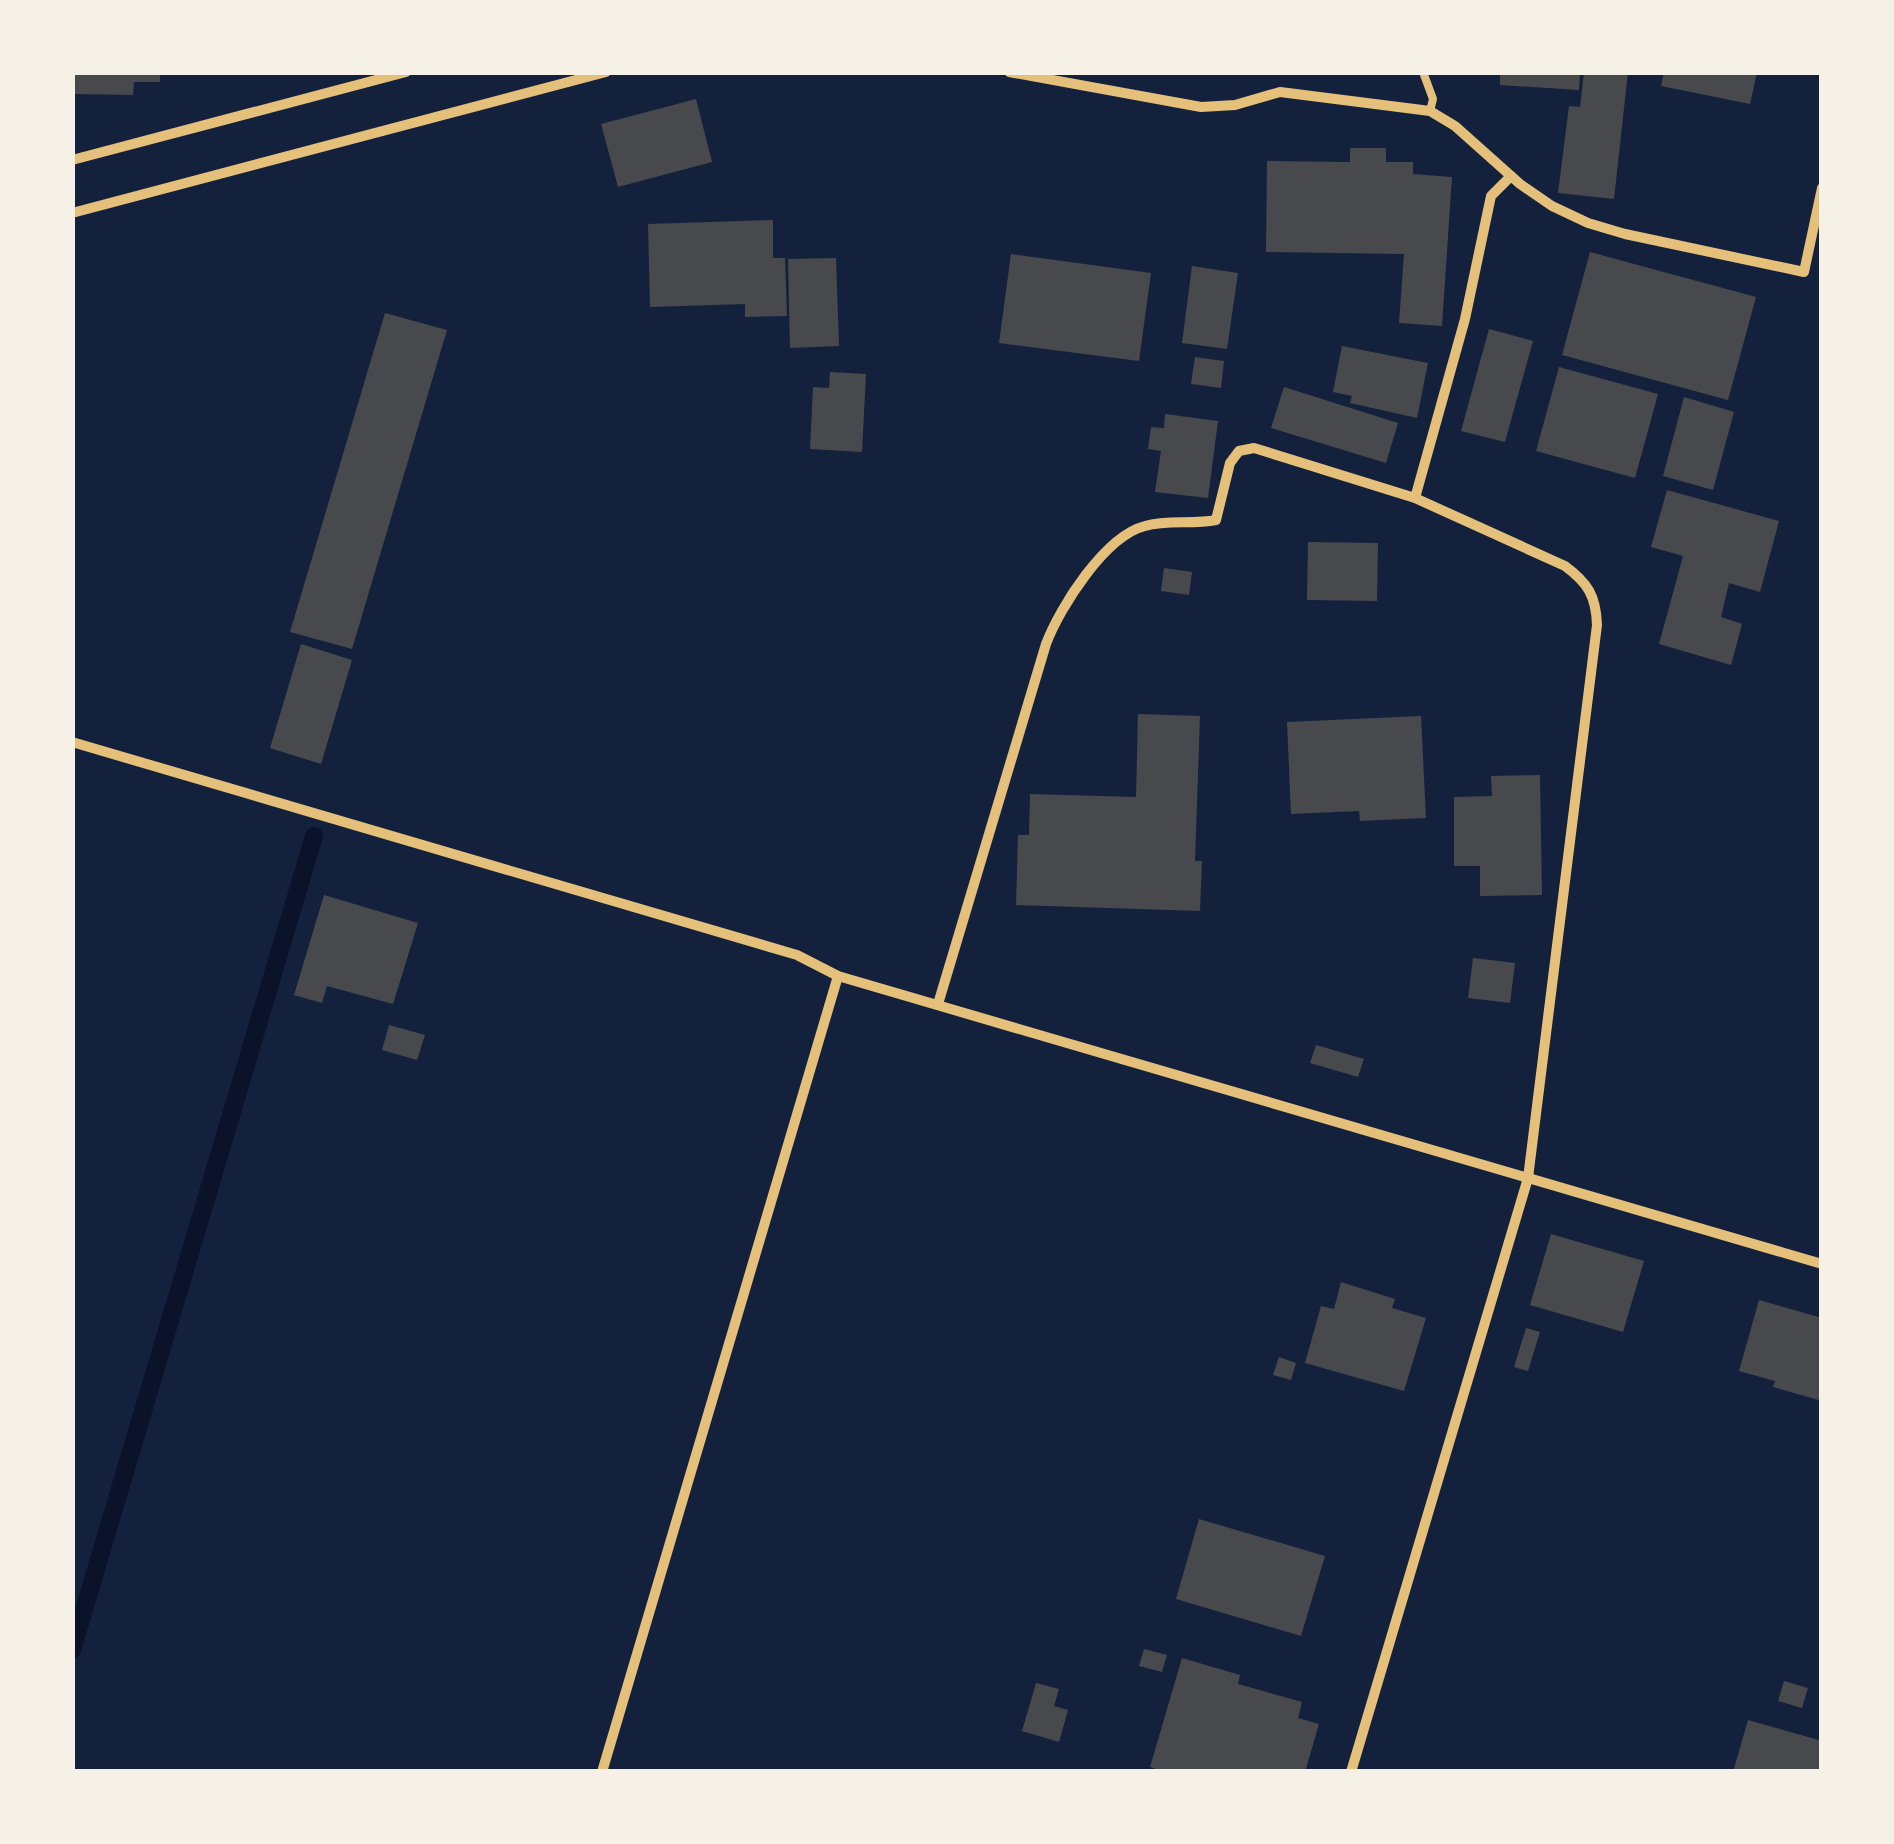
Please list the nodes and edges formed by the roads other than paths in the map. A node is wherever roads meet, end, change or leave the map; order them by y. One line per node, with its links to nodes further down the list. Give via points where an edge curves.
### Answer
1 (406, 72): 6 (street)
2 (606, 72): 9 (street)
3 (1009, 72): 5 (street, via 1201,107 1280,92)
4 (1423, 72): 5 (lane, via 1433,98)
5 (1430, 111): 7 (street)
6 (72, 160)
7 (1511, 176): 10 (street, via 1552,206 1626,234 1804,272); 12 (street, via 1491,196)
8 (1822, 188): 10 (street)
9 (72, 214)
10 (1808, 251): 11 (street)
11 (1822, 254)
12 (1416, 498): 15 (street, via 1254,448 1240,451 1230,463 1216,520 1139,527 1088,572 1046,644); 16 (street, via 1565,566 1596,601)
13 (72, 742): 14 (street, via 797,955)
14 (838, 976): 15 (street); 18 (street)
15 (938, 1004): 16 (street)
16 (1528, 1178): 17 (street); 19 (street)
17 (1822, 1264)
18 (602, 1772)
19 (1351, 1772)

